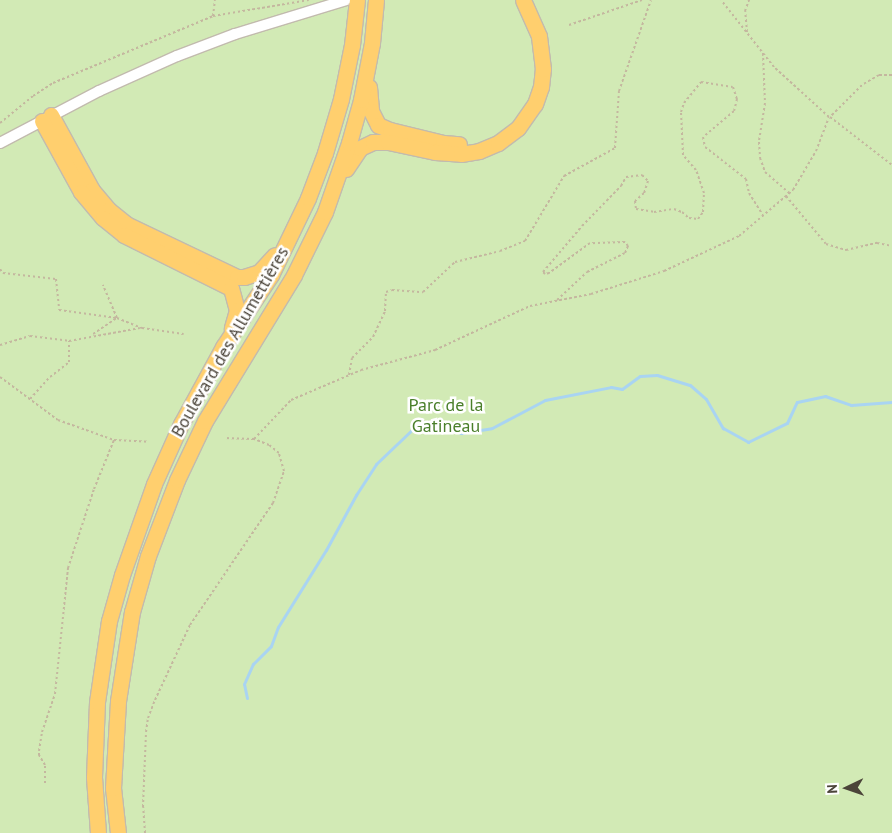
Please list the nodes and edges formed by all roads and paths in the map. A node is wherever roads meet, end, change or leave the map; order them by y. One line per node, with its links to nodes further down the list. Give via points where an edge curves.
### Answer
1 (215, 0): 12 (path)
2 (346, 0): 11 (street)
3 (357, 0): 26 (highway, Boulevard des Allumettières, via 341,99 316,180)
4 (376, 0): 16 (highway, Boulevard des Allumettières)
5 (513, 0): 16 (highway, via 532,49 532,86 516,117 501,130 484,138 450,144 378,125 370,104)
6 (523, 0): 22 (highway, via 541,43 543,69 535,104 518,128 498,143 461,154 373,142 360,148)
7 (642, 0): 13 (path)
8 (651, 0): 38 (path, via 619,91 615,148 564,176 525,242 455,262 423,292 386,292 385,311 373,337 352,358)
9 (721, 0): 14 (path)
10 (749, 0): 14 (path, via 745,11)
11 (314, 4): 12 (path); 18 (street, via 193,49)
12 (213, 16): 19 (path, via 53,83)
13 (569, 25)
14 (747, 32): 15 (path)
15 (763, 53): 23 (path, via 765,103 760,158 765,172); 23 (path, via 829,117 816,151)
16 (370, 60): 22 (highway, Boulevard des Allumettières)
17 (892, 75): 21 (path, via 879,75 862,85 830,117)
18 (46, 118): 20 (street); 26 (highway, via 95,194 117,217 137,230 237,277 259,272); 37 (highway, via 81,192 103,218 124,235 230,288 237,310)
19 (0, 123)
20 (0, 143)
21 (892, 165)
22 (334, 189): 47 (highway, Boulevard des Allumettières, via 294,275 205,421 177,480 148,556 132,612 118,701 113,788)
23 (789, 194): 24 (path)
24 (786, 196): 25 (path); 27 (path, via 826,244 846,250 877,243)
25 (763, 215): 30 (path, via 738,236 664,271 591,294); 30 (path, via 746,179 705,146 703,137 734,111 737,99 733,87 701,82 684,103 682,112 683,155 696,170 704,193 698,219 689,218 674,209 654,212 636,209 635,201 644,193 648,181 642,175 626,177 543,272 550,273 590,243 625,242 628,246 625,253 587,272)
26 (291, 236): 37 (highway, Boulevard des Allumettières, via 271,274)
27 (892, 246)
28 (0, 269): 31 (path, via 4,273 56,279 59,310)
29 (103, 285): 31 (path)
30 (556, 301): 38 (path, via 530,306 435,350)
31 (117, 318): 32 (path); 34 (path)
32 (142, 328): 33 (path); 34 (path)
33 (184, 334)
34 (91, 336): 35 (path)
35 (69, 341): 36 (path, via 30,336); 40 (path, via 69,362)
36 (0, 345)
37 (224, 347): 46 (highway, Boulevard des Allumettières, via 190,406 160,470 115,597 104,651 95,727)
38 (349, 376): 42 (path, via 291,400)
39 (0, 377): 40 (path)
40 (30, 399): 43 (path, via 58,420)
41 (224, 438): 42 (path)
42 (254, 439): 48 (path, via 279,453 284,467 280,484 273,503 190,625 148,718 143,807)
43 (114, 440): 44 (path); 45 (path, via 68,568 55,694 39,750 45,765)
44 (149, 442)
45 (45, 783)
46 (98, 833)
47 (118, 833)
48 (145, 833)

